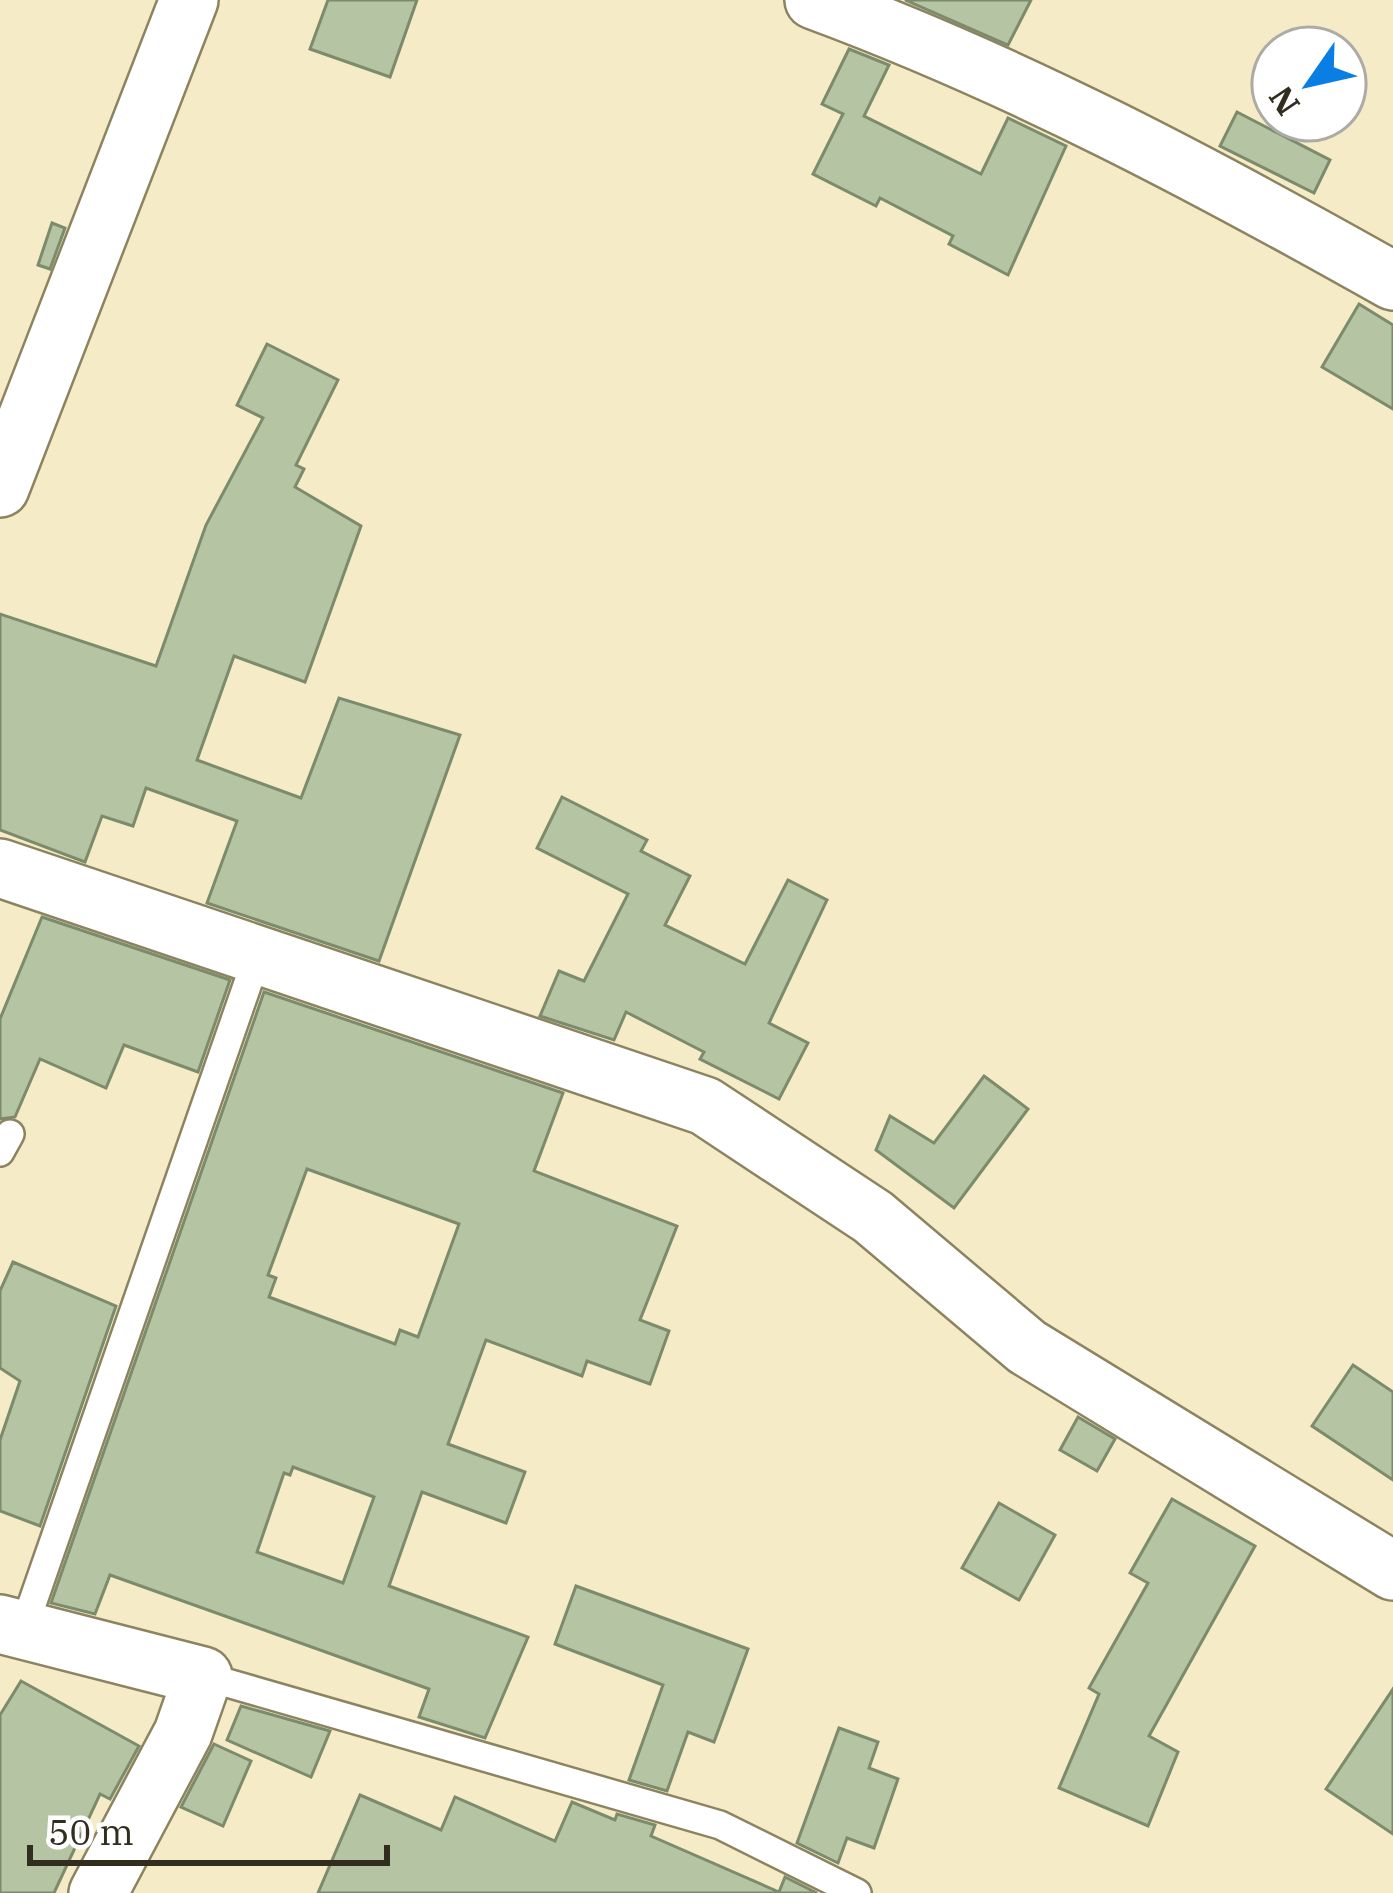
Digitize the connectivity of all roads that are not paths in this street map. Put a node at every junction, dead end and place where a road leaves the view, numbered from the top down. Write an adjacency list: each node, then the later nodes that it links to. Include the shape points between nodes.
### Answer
1 (189, 0): 4 (street)
2 (814, 0): 3 (street, via 930,43 1180,160)
3 (1393, 280)
4 (0, 488)
5 (0, 868): 6 (street)
6 (257, 957): 7 (street, via 705,1106 873,1217 1027,1346); 8 (lane)
7 (1393, 1571)
8 (12, 1626): 9 (street)
9 (202, 1676): 10 (street, via 184,1733); 11 (lane, via 720,1825)
10 (98, 1893)
11 (857, 1893)

